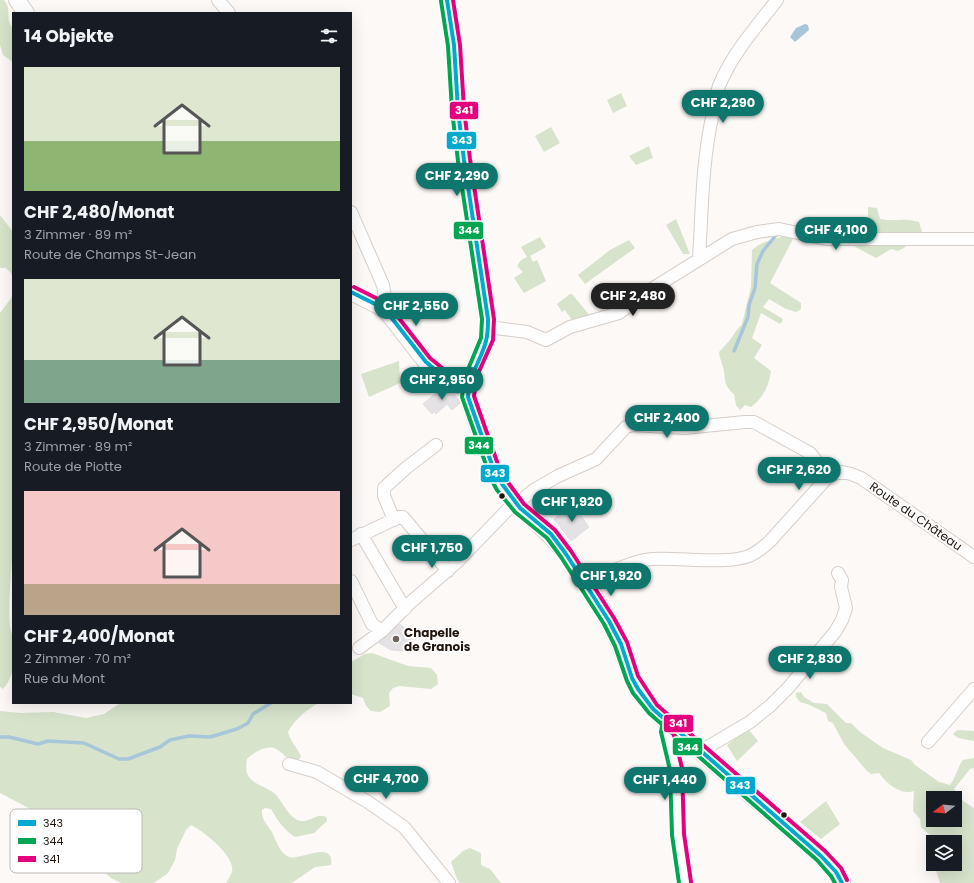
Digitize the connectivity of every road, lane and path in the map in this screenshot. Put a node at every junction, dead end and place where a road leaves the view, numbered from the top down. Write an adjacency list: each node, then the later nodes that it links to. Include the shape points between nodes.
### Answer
1 (17, 0): 5 (street)
2 (218, 0): 6 (street)
3 (447, 0): 12 (street, via 454,45 462,151)
4 (777, 0): 9 (street, via 750,35 718,87 703,173)
5 (25, 12)
6 (228, 12)
7 (352, 214): 11 (street, via 383,285 386,298)
8 (974, 239): 9 (street, via 826,239 780,229 732,239)
9 (700, 258): 12 (street, via 619,313 570,327 546,340 527,332)
10 (352, 293): 11 (street)
11 (384, 310): 13 (street, via 426,362 446,378)
12 (488, 327): 13 (street, via 487,339)
13 (467, 389): 16 (street, via 496,476)
14 (436, 445): 17 (street, via 384,488 384,496)
15 (829, 476): 16 (street, via 810,453 754,422 684,428 633,425 626,427 596,459 552,479); 19 (street, Route du Château, via 847,472 861,478); 23 (street, via 771,540 750,556 734,559 644,560)
16 (515, 503): 20 (street); 23 (street, via 555,539)
17 (394, 520): 18 (street); 20 (street, via 401,517 406,519)
18 (356, 537): 24 (street)
19 (974, 557)
20 (448, 571): 24 (street)
21 (838, 573): 30 (street, via 842,580 846,608 835,632 770,706 750,722)
22 (352, 583): 25 (street, via 372,624)
23 (587, 584): 28 (street, via 615,632 638,689)
24 (405, 608): 25 (street)
25 (382, 631): 26 (street)
26 (359, 648)
27 (974, 689): 29 (street)
28 (669, 724): 30 (street); 33 (street, via 667,731 676,769 678,835)
29 (928, 742)
30 (701, 751): 34 (street, via 821,856 836,872)
31 (289, 764): 32 (street, via 317,772 404,827)
32 (449, 883)
33 (685, 883)
34 (842, 883)

